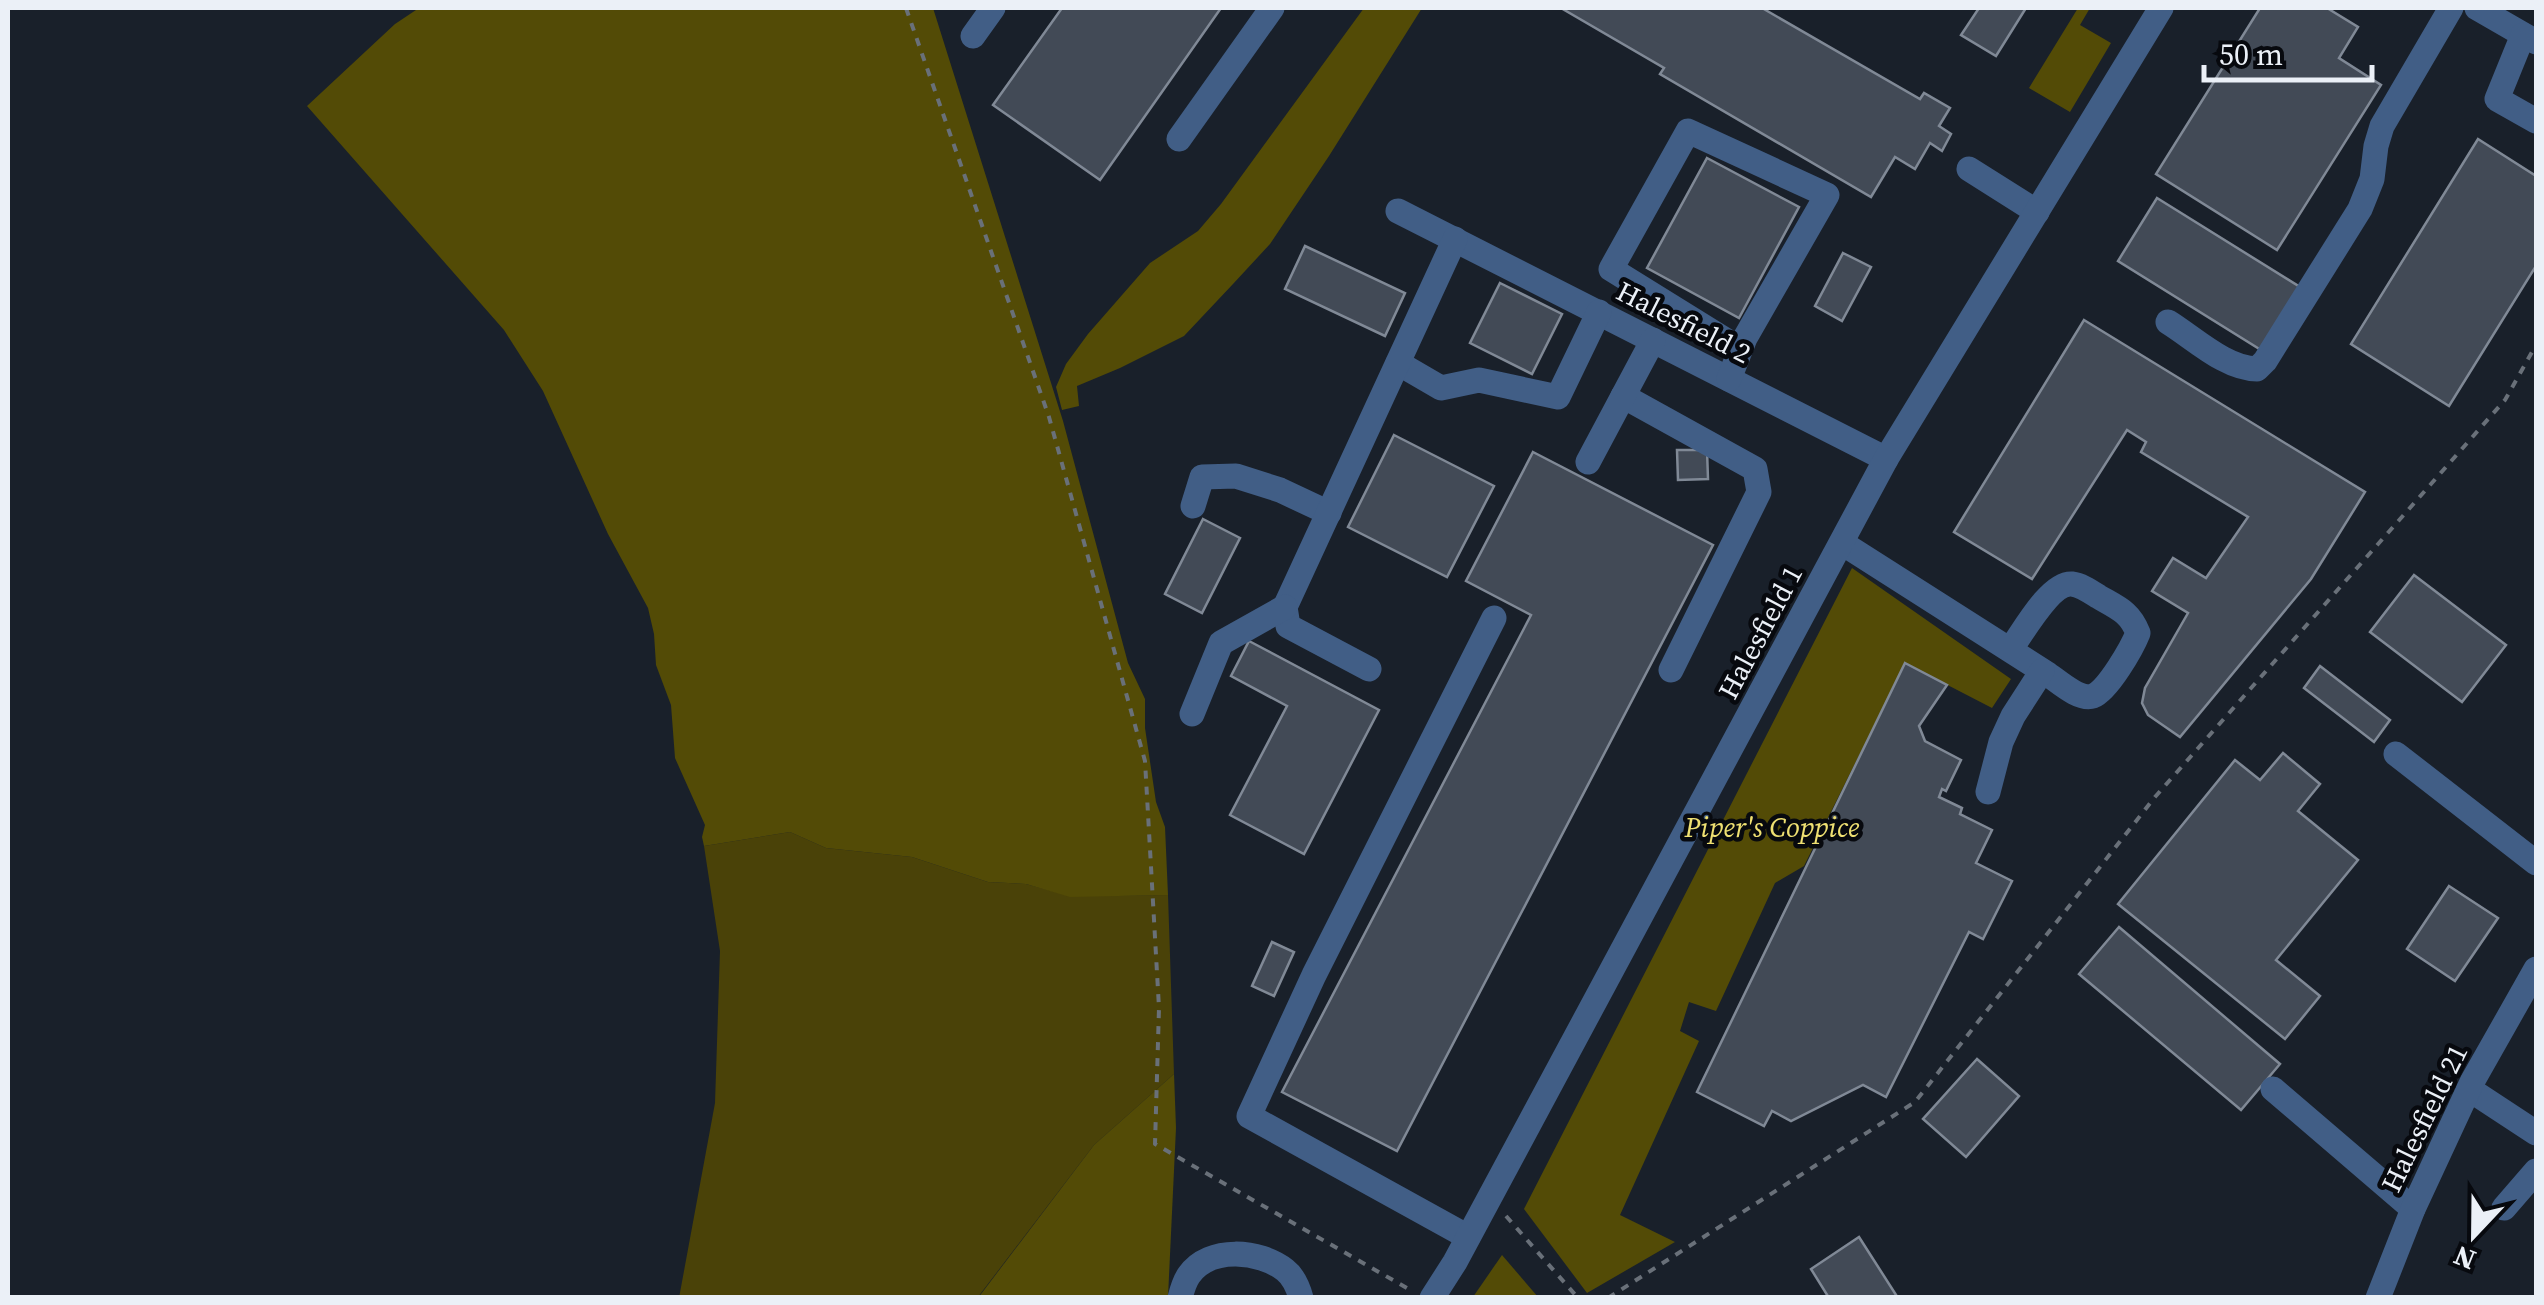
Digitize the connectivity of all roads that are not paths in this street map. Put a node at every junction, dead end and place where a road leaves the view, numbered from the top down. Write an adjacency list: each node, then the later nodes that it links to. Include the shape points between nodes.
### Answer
1 (993, 8): 6 (street)
2 (1272, 8): 9 (street)
3 (2161, 8): 12 (street, Halesfield 1)
4 (2452, 8): 15 (street, via 2382,126 2360,209 2265,360 2245,369)
5 (2476, 8): 7 (street)
6 (973, 36)
7 (2530, 39): 8 (street, via 2497,99)
8 (2536, 121)
9 (1179, 140)
10 (1969, 169): 12 (street)
11 (1398, 211): 13 (street, Halesfield 2)
12 (2037, 212): 21 (street, Halesfield 1)
13 (1455, 239): 14 (street, Halesfield 2); 18 (street)
14 (1599, 312): 16 (street, Halesfield 2); 18 (street, via 1558,397 1479,380 1441,388)
15 (2168, 322)
16 (1653, 340): 19 (street, Halesfield 2); 20 (street)
17 (1740, 349): 17 (street, via 1827,194 1688,131 1611,269); 19 (street)
18 (1398, 364): 24 (street)
19 (1729, 378): 21 (street, Halesfield 2)
20 (1623, 396): 22 (street); 30 (street, via 1755,469 1759,492)
21 (1886, 459): 25 (street, Halesfield 1)
22 (1588, 462)
23 (1193, 506): 24 (street, via 1202,477 1236,476)
24 (1329, 513): 26 (street)
25 (1842, 543): 28 (street); 43 (street, Halesfield 1)
26 (1285, 607): 29 (street, via 1288,626); 32 (street, via 1222,643)
27 (1494, 618): 43 (street, via 1249,1116)
28 (2010, 650): 31 (street); 31 (street, via 2064,584 2076,584 2132,619 2138,633 2132,648 2095,696 2083,697)
29 (1370, 670)
30 (1671, 670)
31 (2042, 671): 34 (street, via 2000,742)
32 (1192, 714)
33 (2396, 754): 35 (street)
34 (1988, 792)
35 (2536, 864)
36 (2536, 970): 38 (street, Halesfield 21)
37 (2273, 1088): 42 (street)
38 (2469, 1089): 39 (street); 42 (street, Halesfield 21)
39 (2536, 1132)
40 (2536, 1171): 41 (street)
41 (2504, 1208)
42 (2413, 1210): 47 (street, Halesfield 21)
43 (1468, 1237): 46 (street, Halesfield 1)
44 (1180, 1298): 45 (street, via 1196,1266 1231,1255 1284,1269)
45 (1301, 1298)
46 (1432, 1298)
47 (2378, 1298)

